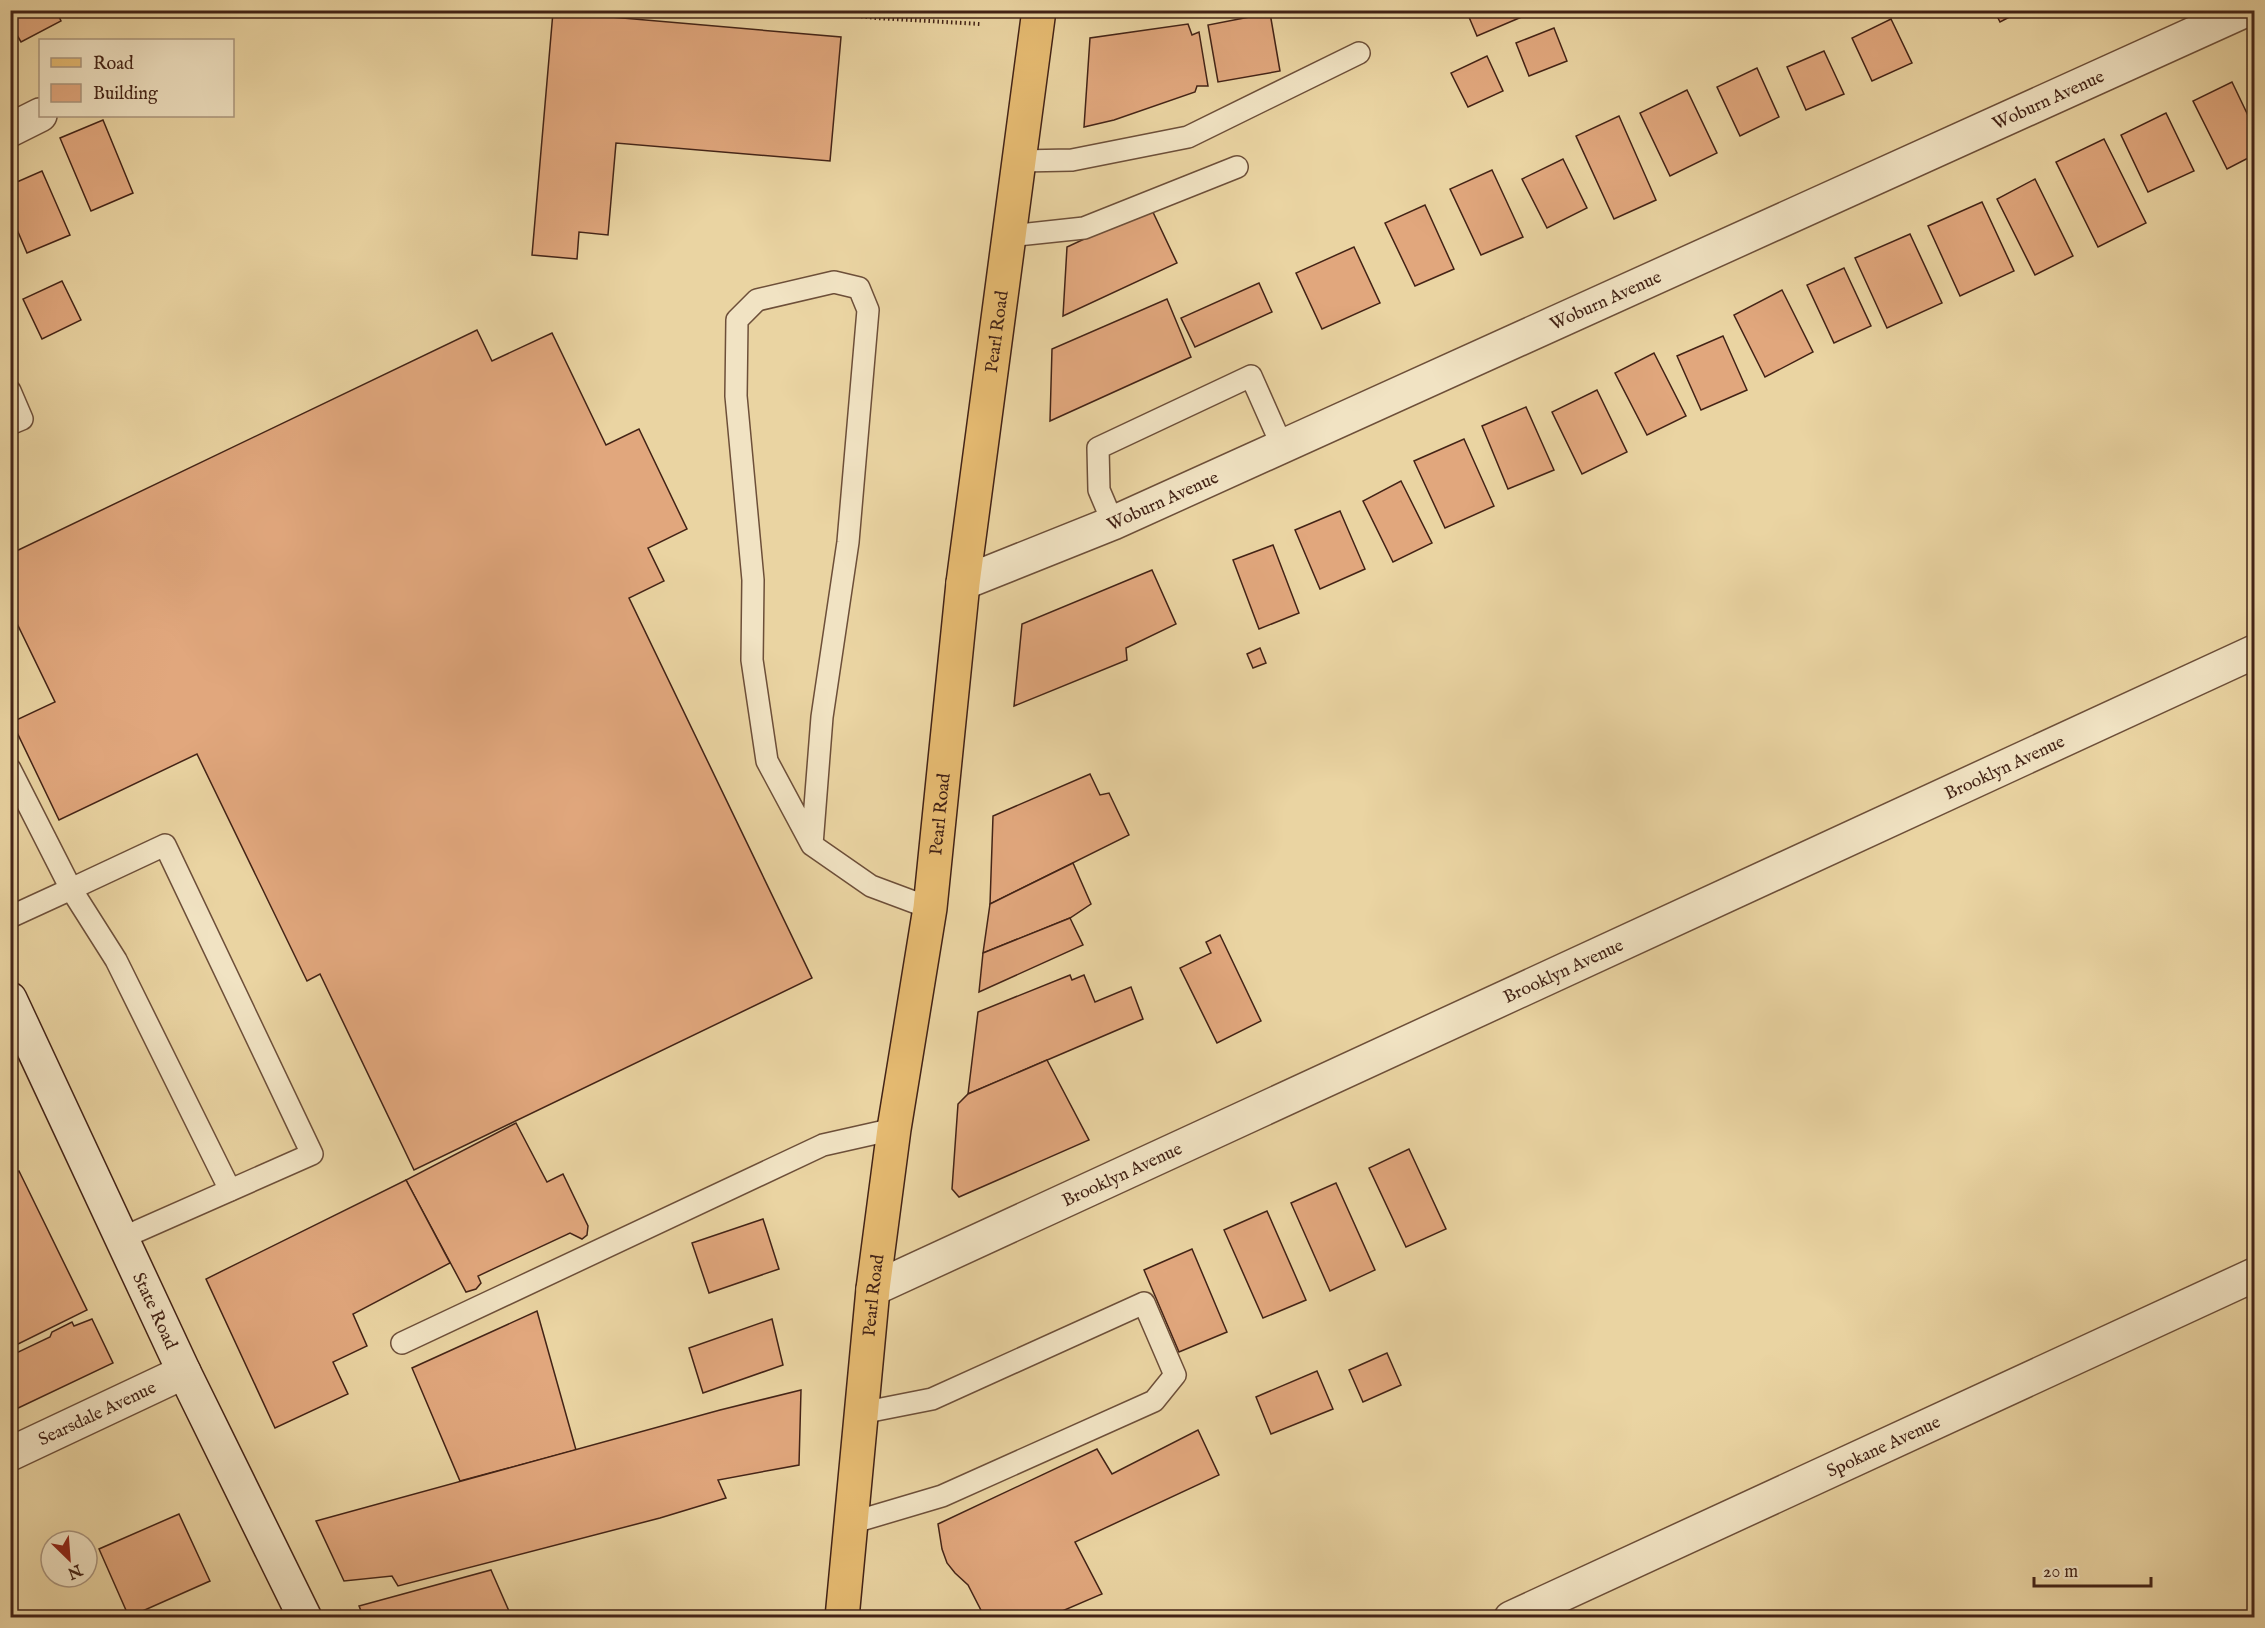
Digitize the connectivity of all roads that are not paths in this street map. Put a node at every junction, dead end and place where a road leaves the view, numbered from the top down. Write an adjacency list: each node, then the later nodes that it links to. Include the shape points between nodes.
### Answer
1 (1039, 10): 6 (main road, Pearl Road)
2 (2246, 10): 11 (street, Woburn Avenue)
3 (1359, 53): 6 (lane, via 1188,137 1072,160)
4 (39, 116): 5 (street)
5 (10, 130)
6 (1020, 162): 8 (main road, Pearl Road)
7 (1237, 167): 8 (lane, via 1084,228)
8 (1009, 236): 13 (main road, Pearl Road)
9 (10, 391): 10 (lane, via 22,419)
10 (10, 424)
11 (1282, 446): 12 (street, Woburn Avenue); 12 (lane, via 1251,376 1098,448 1100,490)
12 (1113, 523): 13 (street, Woburn Avenue)
13 (963, 583): 18 (main road, Pearl Road)
14 (2254, 652): 25 (street, Brooklyn Avenue)
15 (10, 769): 17 (lane)
16 (812, 845): 16 (lane, via 767,761 752,660 753,580 736,396 737,320 757,300 834,282 859,288 868,310 848,542 822,717); 18 (lane, via 871,886)
17 (71, 889): 19 (lane); 22 (lane, via 116,960); 22 (lane, via 165,845 312,1154)
18 (930, 908): 21 (main road, Pearl Road)
19 (10, 917)
20 (10, 999): 23 (street, State Road)
21 (894, 1129): 25 (main road, Pearl Road); 26 (lane, via 823,1145)
22 (230, 1190): 23 (lane)
23 (122, 1238): 27 (street, State Road)
24 (2254, 1275): 33 (street, Spokane Avenue)
25 (873, 1289): 28 (main road, Pearl Road)
26 (402, 1343)
27 (184, 1372): 29 (street, Searsdale Avenue); 31 (street, State Road)
28 (861, 1413): 30 (main road, Pearl Road); 30 (lane, via 932,1399 1144,1303 1175,1375 1154,1401 942,1496)
29 (10, 1454)
30 (851, 1523): 32 (main road, Pearl Road)
31 (305, 1617)
32 (842, 1617)
33 (1512, 1617)

